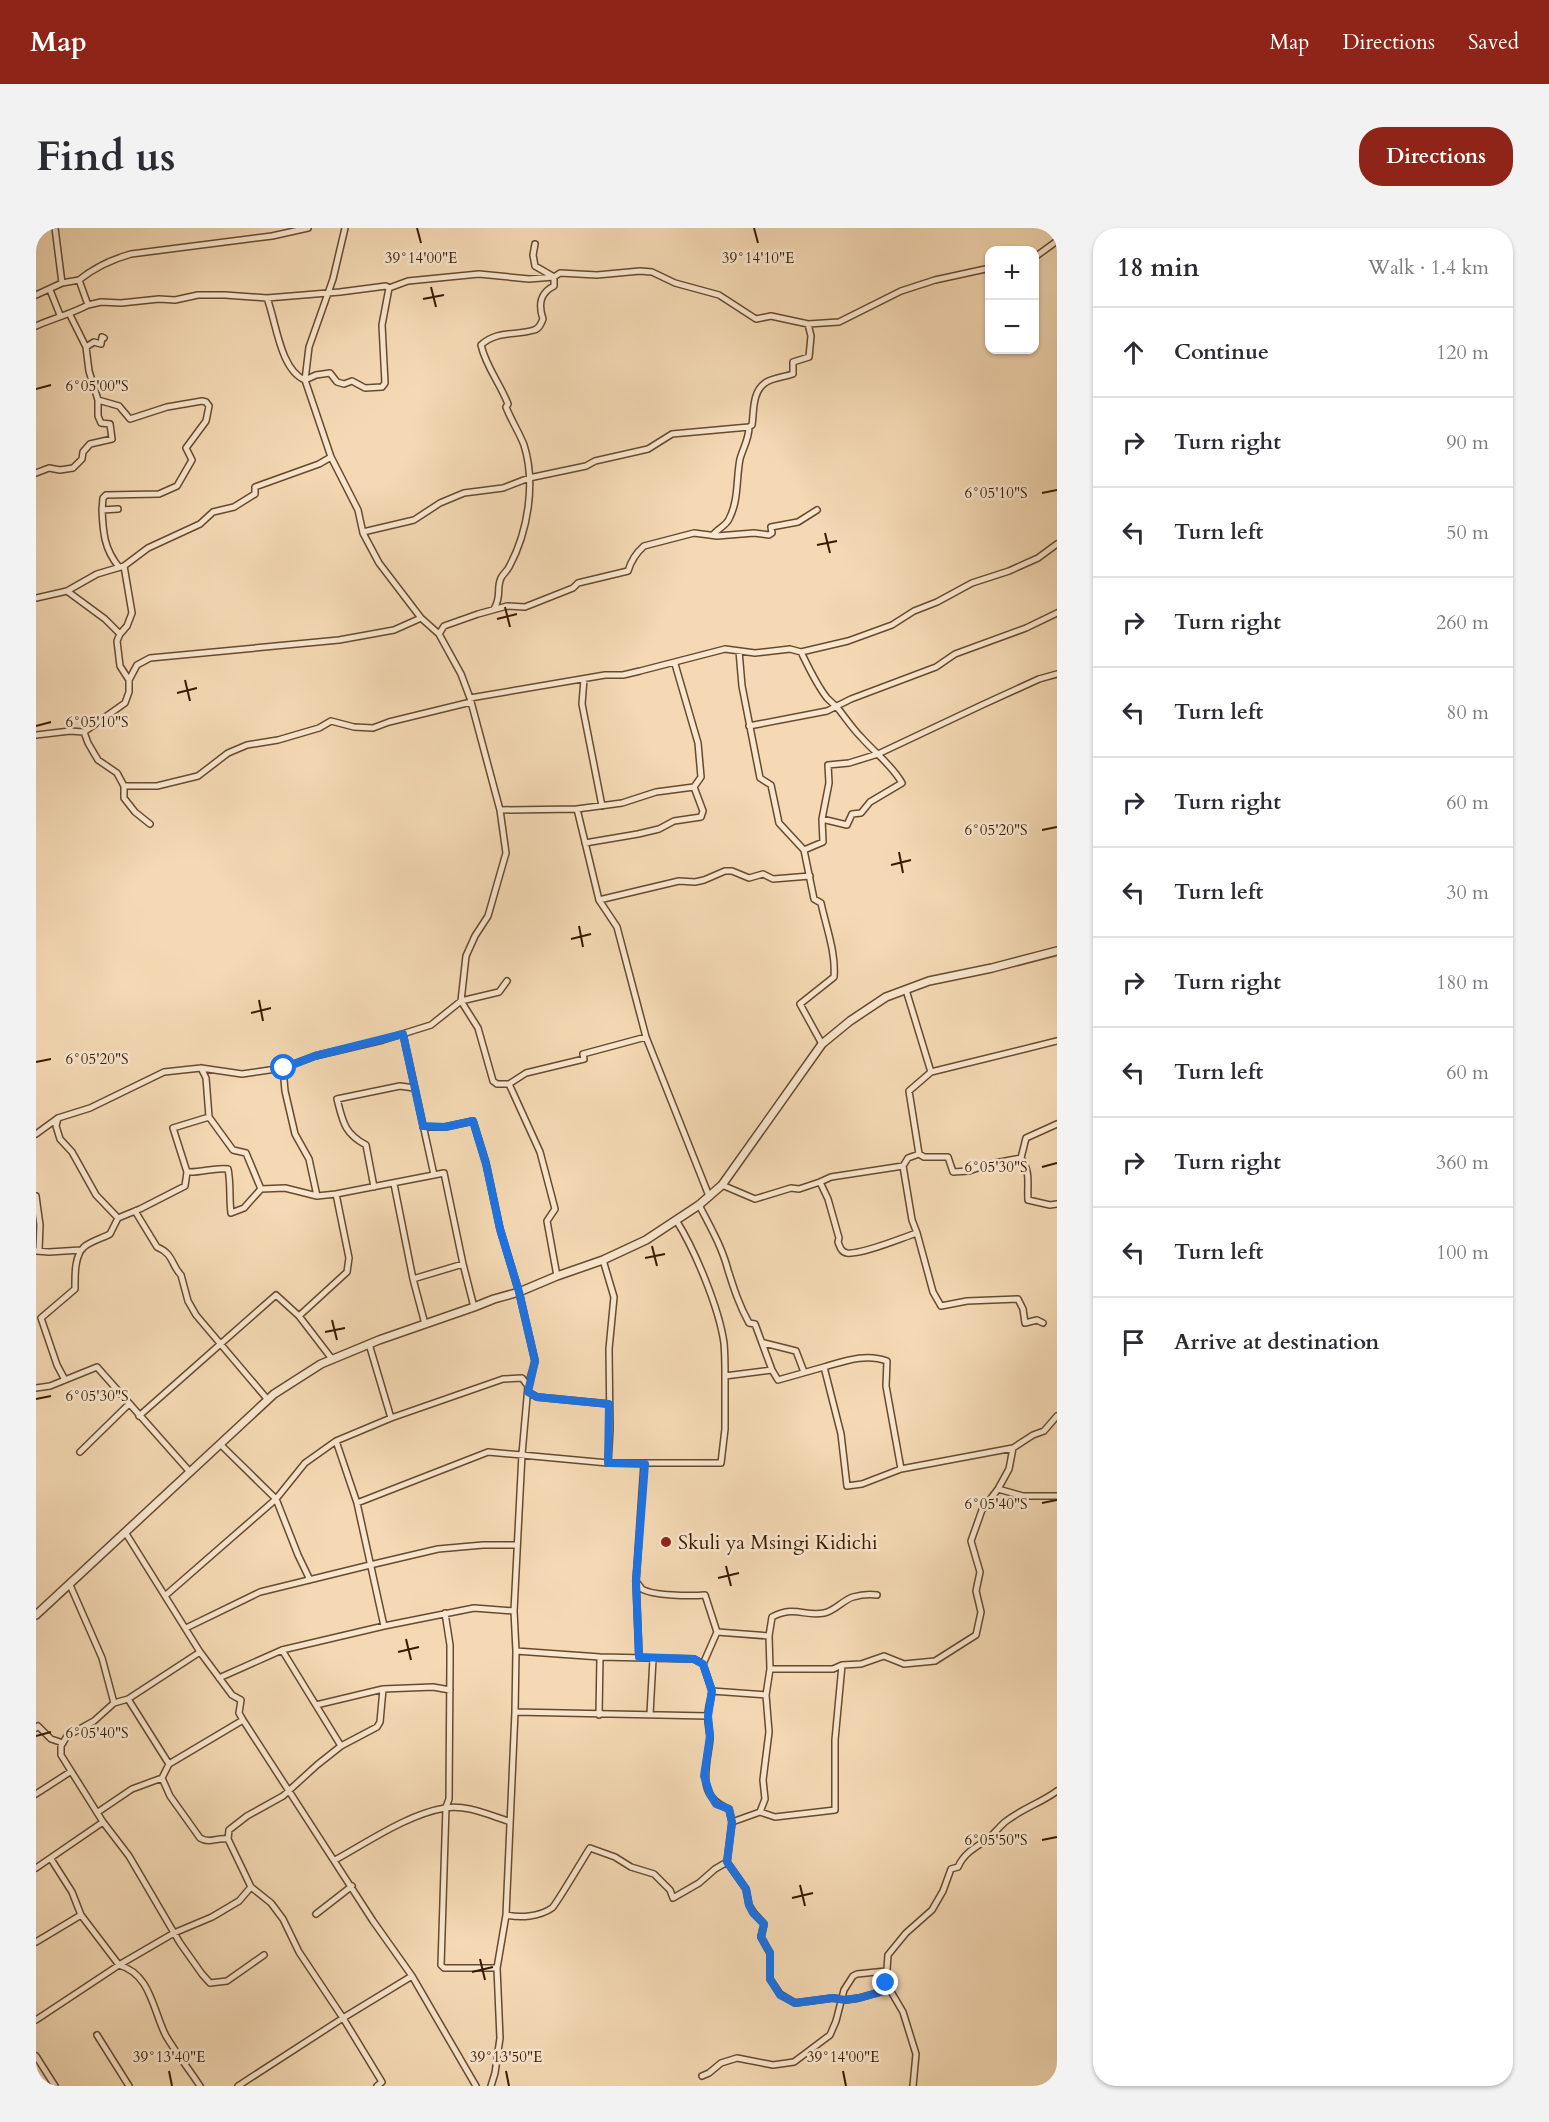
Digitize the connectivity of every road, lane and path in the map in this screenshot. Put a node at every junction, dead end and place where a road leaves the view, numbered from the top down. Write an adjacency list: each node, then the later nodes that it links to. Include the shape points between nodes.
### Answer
1 (55, 228): 10 (street)
2 (308, 228): 9 (street, via 131,254 106,263)
3 (345, 228): 13 (street)
4 (1057, 241): 6 (street)
5 (535, 244): 8 (street, via 535,266)
6 (1039, 254)
7 (985, 268): 19 (street, via 901,291 838,322)
8 (554, 276): 11 (street, via 510,279 479,274 408,281); 19 (street, via 652,272 719,295 756,319 771,316); 28 (street, via 554,286 542,296 540,326 481,345 484,360 502,389 524,445)
9 (80, 280): 10 (street); 16 (street)
10 (63, 283): 12 (street)
11 (389, 288): 13 (street); 23 (street, via 382,325 382,387 337,382 330,373)
12 (50, 290): 14 (street); 17 (street)
13 (328, 293): 15 (street); 23 (street, via 309,347)
14 (36, 295)
15 (267, 298): 16 (street, via 198,295); 23 (street, via 281,347 295,374)
16 (88, 305): 18 (street)
17 (60, 315): 18 (street); 20 (street)
18 (70, 315): 22 (street)
19 (808, 324): 25 (street, via 809,357 793,362 793,374 762,385 755,397)
20 (36, 326)
21 (104, 338): 22 (street, via 101,344 94,342)
22 (86, 347): 24 (street)
23 (305, 380): 26 (street)
24 (98, 400): 27 (street, via 98,416 101,423 110,424 112,439 90,444 73,468 49,468); 30 (street, via 119,406 130,418 202,401 209,406 206,421 186,448 192,460 177,486 159,494 106,495)
25 (749, 427): 28 (street, via 672,434 648,449); 33 (street, via 730,517)
26 (331, 457): 32 (street, via 358,510); 35 (street, via 255,487 255,494 243,503 213,512 200,524 148,548)
27 (36, 473)
28 (529, 478): 32 (street, via 503,488 464,493 414,520); 38 (street, via 526,518 510,567 500,580 500,600)
29 (118, 509): 30 (street)
30 (102, 510): 35 (street, via 108,553)
31 (817, 510): 33 (street, via 798,522 771,526 769,535)
32 (363, 532): 40 (street, via 378,563)
33 (713, 536): 38 (street, via 694,533 644,546 628,571 578,583 525,607)
34 (1057, 544): 44 (street, via 1038,558 972,583 892,625)
35 (121, 566): 36 (street, via 97,574); 41 (street, via 132,613)
36 (68, 591): 37 (street); 41 (street)
37 (36, 598)
38 (494, 609): 42 (street, via 444,626)
39 (1057, 613): 50 (street)
40 (421, 618): 42 (street); 48 (street, via 394,630 339,640 150,658 137,665)
41 (120, 634): 48 (street, via 120,666)
42 (439, 634): 49 (street)
43 (739, 651): 44 (street); 45 (street, via 725,649); 51 (street)
44 (801, 652): 50 (street, via 812,676)
45 (675, 664): 47 (street); 56 (street, via 698,743 701,777)
46 (1057, 674): 54 (street)
47 (584, 679): 49 (street); 57 (street, via 582,704)
48 (129, 680): 52 (street, via 125,703)
49 (471, 700): 55 (street, via 373,728 331,721 278,740 247,745 214,762 198,776 156,786); 59 (street)
50 (836, 707): 51 (street); 54 (street)
51 (749, 726): 63 (street, via 760,778 771,785 779,823)
52 (84, 732): 53 (street); 55 (street, via 98,760 117,773)
53 (36, 735)
54 (878, 754): 60 (street, via 828,765); 60 (street, via 902,783 870,802 861,813 852,814 847,825)
55 (124, 786): 61 (street, via 124,798)
56 (694, 787): 57 (street); 62 (street, via 703,811 701,817)
57 (602, 806): 58 (street)
58 (577, 809): 59 (street); 62 (street)
59 (500, 810): 69 (street, via 506,853 488,916 466,956)
60 (822, 819): 63 (street, via 823,842)
61 (150, 824)
62 (585, 843): 65 (street)
63 (804, 850): 64 (street)
64 (810, 876): 65 (street, via 773,879 763,874 749,878 725,871 704,880 679,881); 73 (street, via 836,963 834,977 800,1004)
65 (599, 900): 71 (street, via 617,927)
66 (1057, 951): 68 (street)
67 (507, 981): 69 (street, via 499,992)
68 (906, 990): 73 (street, via 886,997); 76 (street)
69 (460, 1001): 70 (street, via 431,1024); 77 (street, via 478,1028 493,1081)
70 (403, 1034): 75 (street, via 315,1056); 78 (street)
71 (646, 1037): 77 (street, via 583,1054 584,1059 526,1073); 97 (street)
72 (1057, 1041): 76 (street)
73 (822, 1044): 91 (street)
74 (201, 1068): 75 (street, via 242,1074); 79 (street, via 164,1072 90,1108); 80 (street, via 206,1078)
75 (284, 1068): 96 (street, via 286,1098 296,1134 309,1159)
76 (931, 1072): 84 (street, via 909,1091)
77 (509, 1084): 108 (street, via 540,1152 555,1209 548,1221)
78 (414, 1088): 82 (street); 92 (street, via 400,1086 337,1099 344,1125 355,1140 366,1145)
79 (58, 1118): 83 (street); 101 (street, via 60,1139 72,1152 96,1196)
80 (209, 1118): 87 (street, via 173,1128); 93 (street, via 233,1149 246,1153)
81 (1057, 1124): 85 (street, via 1026,1138)
82 (423, 1126): 88 (street); 110 (street, via 445,1127 473,1121)
83 (36, 1134)
84 (919, 1154): 85 (street, via 948,1157 953,1172); 86 (street, via 908,1158)
85 (1020, 1158): 98 (street, via 1028,1168 1028,1200)
86 (903, 1166): 89 (street); 103 (street)
87 (187, 1172): 93 (street, via 228,1169 231,1213 244,1208); 100 (street, via 185,1186)
88 (434, 1174): 90 (street); 107 (street, via 444,1173)
89 (820, 1182): 91 (street, via 754,1199); 103 (street, via 845,1253 860,1252)
90 (394, 1184): 92 (street); 109 (street)
91 (722, 1185): 97 (street)
92 (374, 1187): 94 (street)
93 (261, 1190): 96 (street, via 285,1188)
94 (336, 1194): 96 (street); 112 (street, via 349,1258 347,1272)
95 (36, 1196): 104 (street)
96 (317, 1196)
97 (709, 1196): 99 (street)
98 (1057, 1204)
99 (699, 1205): 102 (street); 115 (street, via 743,1312 749,1323 755,1324)
100 (135, 1211): 101 (street); 116 (street, via 158,1247 174,1261 196,1316)
101 (118, 1218): 105 (street, via 110,1234)
102 (676, 1220): 106 (street, via 646,1240); 122 (street, via 691,1244 717,1316 724,1342)
103 (917, 1233): 113 (street, via 933,1292 941,1306 967,1300 1018,1299 1025,1323)
104 (38, 1250): 105 (street)
105 (81, 1250): 123 (street, via 75,1289 41,1317)
106 (603, 1260): 108 (street); 128 (street, via 614,1297)
107 (463, 1264): 109 (street); 111 (street)
108 (557, 1276): 110 (street)
109 (413, 1279): 114 (street)
110 (519, 1292): 111 (street); 125 (street, via 535,1361)
111 (474, 1307): 114 (street)
112 (299, 1317): 116 (street, via 276,1295); 118 (street)
113 (1043, 1323)
114 (425, 1324): 117 (street)
115 (764, 1343): 120 (street); 121 (street, via 796,1351)
116 (219, 1344): 126 (street); 129 (street)
117 (369, 1344): 118 (street); 131 (street)
118 (332, 1359): 126 (street)
119 (824, 1367): 121 (street); 139 (street, via 863,1357 887,1361 886,1386); 139 (street, via 841,1434 847,1486)
120 (772, 1370): 121 (street, via 778,1380); 122 (street)
121 (804, 1372)
122 (725, 1376): 138 (street, via 721,1463)
123 (65, 1380): 124 (street); 127 (street, via 97,1367)
124 (36, 1388)
125 (528, 1389): 128 (street, via 537,1397); 131 (street, via 522,1378 503,1379); 136 (street)
126 (268, 1400): 133 (street)
127 (129, 1404): 129 (street); 135 (street)
128 (609, 1404): 137 (street)
129 (139, 1416): 140 (street)
130 (1057, 1416): 134 (street, via 1044,1431)
131 (391, 1418): 132 (street)
132 (336, 1442): 143 (street, via 305,1463); 144 (street)
133 (220, 1444): 140 (street); 143 (street)
134 (1013, 1448): 139 (street); 141 (street, via 1010,1469)
135 (80, 1452)
136 (522, 1454): 137 (street); 144 (street, via 488,1452); 146 (street)
137 (608, 1463): 138 (street)
138 (645, 1464): 149 (street)
139 (901, 1469)
140 (190, 1472): 145 (street)
141 (998, 1489): 142 (street, via 1023,1496); 167 (street, via 982,1510 971,1541 980,1572 976,1591 981,1611 976,1635 935,1661 904,1664 884,1656 861,1664)
142 (1057, 1496)
143 (276, 1499): 148 (street); 151 (street)
144 (357, 1503): 147 (street)
145 (125, 1532): 150 (street); 151 (street)
146 (517, 1545): 147 (street, via 438,1549); 153 (street)
147 (370, 1565): 148 (street); 156 (street)
148 (310, 1580): 157 (street, via 260,1592)
149 (636, 1581): 158 (street, via 651,1591 705,1595); 164 (street)
150 (70, 1585): 155 (street); 175 (street, via 102,1658)
151 (166, 1595): 157 (street)
152 (878, 1595): 159 (street, via 852,1597 821,1614 783,1611 772,1617)
153 (514, 1611): 154 (street, via 474,1608); 161 (street)
154 (445, 1612): 156 (street); 171 (street)
155 (36, 1615)
156 (384, 1626): 160 (street)
157 (186, 1628): 162 (street)
158 (717, 1632): 159 (street); 166 (street)
159 (769, 1636): 168 (street)
160 (282, 1650): 169 (street); 176 (street)
161 (516, 1651): 163 (street); 177 (street)
162 (200, 1652): 169 (street); 174 (street)
163 (600, 1657): 164 (street); 179 (street)
164 (639, 1657): 165 (street)
165 (653, 1659): 166 (street, via 694,1659); 178 (street)
166 (703, 1664): 172 (street)
167 (842, 1665): 168 (street, via 833,1670); 193 (street, via 835,1740 835,1810 776,1817)
168 (770, 1669): 173 (street)
169 (219, 1678): 181 (street, via 241,1700 239,1713)
170 (383, 1689): 171 (street); 176 (street); 184 (street, via 377,1727)
171 (450, 1690): 191 (street)
172 (712, 1691): 173 (street); 180 (street)
173 (766, 1695): 193 (street, via 769,1732 763,1780 765,1799)
174 (128, 1699): 175 (street); 185 (street)
175 (114, 1703): 183 (street, via 94,1721 67,1736)
176 (316, 1705): 184 (street)
177 (514, 1712): 179 (street); 194 (street)
178 (650, 1714): 179 (street); 180 (street)
179 (599, 1715)
180 (708, 1716): 196 (street, via 710,1736 704,1776 716,1804 729,1809)
181 (243, 1720): 185 (street); 188 (street)
182 (36, 1728): 183 (street)
183 (63, 1743): 186 (street, via 61,1755)
184 (341, 1746): 188 (street)
185 (169, 1764): 187 (street)
186 (70, 1772): 190 (street); 192 (street)
187 (162, 1778): 192 (street, via 132,1789); 197 (street, via 200,1838 206,1842)
188 (289, 1791): 197 (street, via 229,1830); 199 (street)
189 (1057, 1791): 212 (street, via 1005,1822 962,1857 958,1867 951,1869 933,1910 906,1933 888,1956)
190 (36, 1794)
191 (446, 1807): 194 (street, via 479,1811); 199 (street, via 409,1820); 211 (street, via 441,1965)
192 (98, 1812): 195 (street)
193 (760, 1812): 196 (street)
194 (508, 1821): 206 (street)
195 (103, 1822): 198 (street); 207 (street, via 129,1856)
196 (732, 1822): 200 (street)
197 (228, 1839): 203 (street)
198 (51, 1858): 201 (street); 205 (street)
199 (335, 1860): 202 (street)
200 (727, 1862): 206 (street, via 673,1898 654,1874 590,1848 554,1908 537,1915); 215 (street, via 746,1889 753,1913 764,1924 761,1937 770,1953 770,1979 780,1995 795,2003)
201 (36, 1868)
202 (352, 1886): 204 (street); 213 (street)
203 (251, 1887): 207 (street, via 239,1901); 216 (street, via 283,1918 299,1952)
204 (316, 1914)
205 (81, 1915): 208 (street); 210 (street)
206 (506, 1915): 211 (street)
207 (174, 1933): 209 (street, via 210,1983 227,1981); 210 (street)
208 (37, 1940)
209 (264, 1955)
210 (119, 1965): 217 (street); 223 (street, via 138,1976 147,1988 166,2035)
211 (497, 1968): 227 (street, via 500,2038)
212 (886, 1971): 214 (street, via 886,1983); 215 (street, via 857,1974)
213 (411, 1976): 216 (street); 226 (street)
214 (891, 1989): 215 (street, via 859,1998); 228 (street, via 916,2054)
215 (841, 1998): 220 (street, via 830,2035 794,2062 773,2066 737,2058)
216 (343, 2018): 224 (street); 225 (street, via 382,2082)
217 (36, 2020)
218 (97, 2035): 222 (street)
219 (36, 2056): 221 (street)
220 (702, 2076)
221 (55, 2086)
222 (129, 2086)
223 (200, 2086)
224 (238, 2086)
225 (377, 2086)
226 (476, 2086)
227 (491, 2086)
228 (913, 2086)

